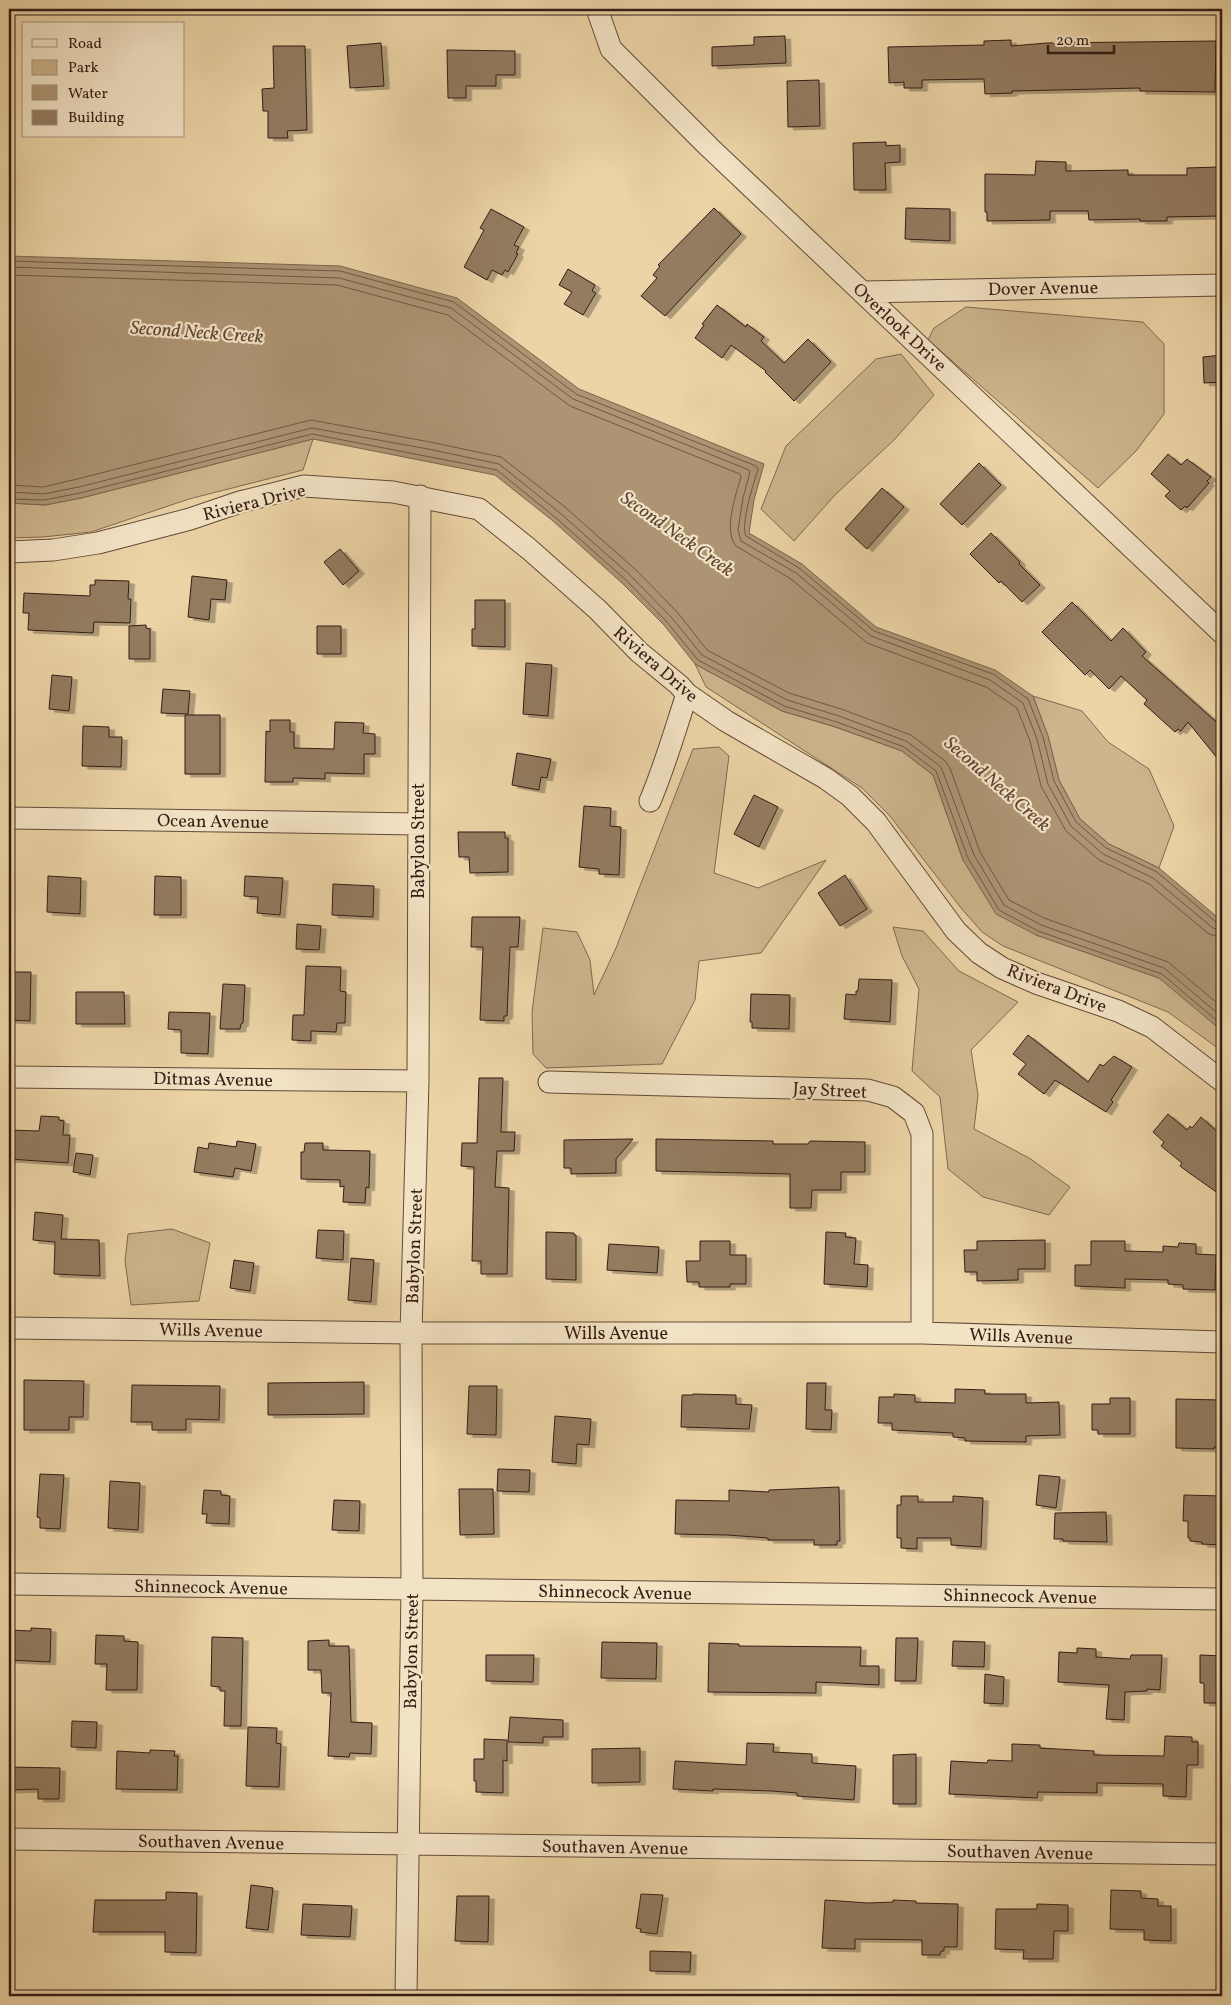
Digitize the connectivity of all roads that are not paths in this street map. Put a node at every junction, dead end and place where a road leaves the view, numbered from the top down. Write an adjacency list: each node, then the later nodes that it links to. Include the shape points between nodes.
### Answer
1 (597, 9): 3 (street, Overlook Drive, via 611,49 708,147)
2 (1222, 284): 3 (street, Dover Avenue)
3 (863, 292): 6 (street, Overlook Drive)
4 (420, 496): 5 (street, Riviera Drive, via 304,486 98,543); 7 (street, Riviera Drive, via 479,508 598,610); 10 (street, Babylon Street)
5 (9, 552)
6 (1222, 633)
7 (687, 694): 8 (street, via 668,758); 13 (street, Riviera Drive, via 850,796 876,822 956,931 980,953 1002,968 1036,983 1118,1011 1152,1027)
8 (650, 801)
9 (9, 818): 10 (street, Ocean Avenue)
10 (418, 824): 12 (street, Babylon Street)
11 (9, 1077): 12 (street, Ditmas Avenue)
12 (418, 1081): 17 (street, Babylon Street)
13 (1222, 1081)
14 (549, 1082): 16 (street, Jay Street, via 868,1090 893,1097 914,1113 922,1134)
15 (9, 1328): 17 (street, Wills Avenue)
16 (922, 1332): 17 (street, Wills Avenue); 18 (street, Wills Avenue)
17 (411, 1333): 20 (street, Babylon Street)
18 (1222, 1342)
19 (9, 1584): 20 (street, Shinnecock Avenue)
20 (412, 1589): 21 (street, Shinnecock Avenue); 23 (street, Babylon Street)
21 (1222, 1598)
22 (9, 1839): 23 (street, Southaven Avenue)
23 (408, 1845): 24 (street, Southaven Avenue); 25 (street, Babylon Street)
24 (1222, 1854)
25 (406, 1996)

